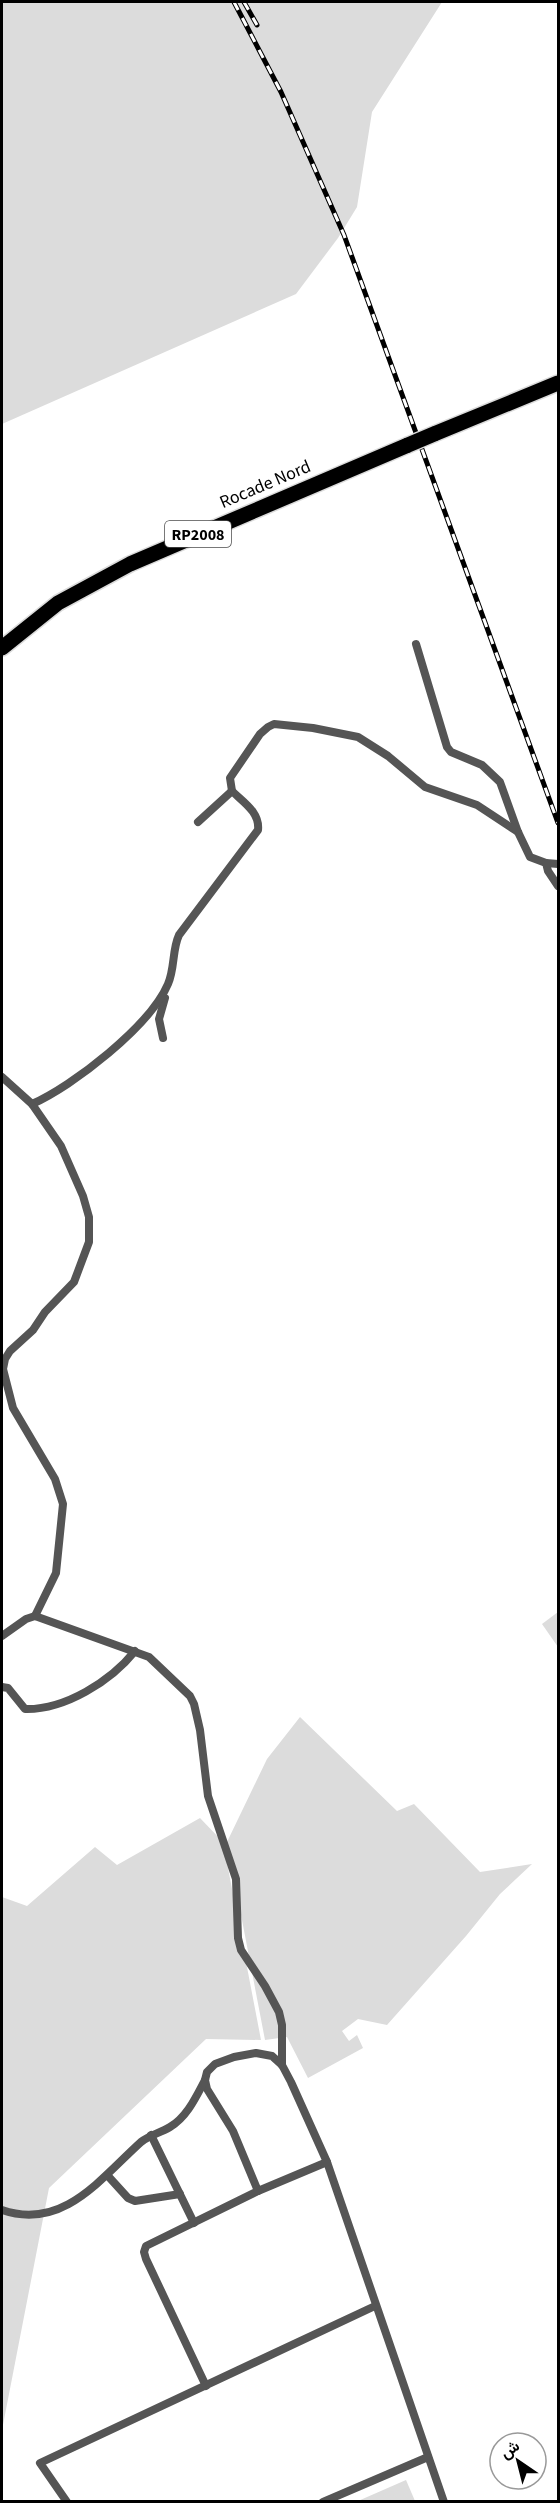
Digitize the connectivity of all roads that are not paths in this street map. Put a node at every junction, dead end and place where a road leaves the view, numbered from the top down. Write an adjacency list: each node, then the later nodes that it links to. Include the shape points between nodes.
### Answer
1 (558, 383): 3 (highway, Rocade Nord / RP2008, bridge, via 130,564 58,603)
2 (416, 644): 6 (street, via 447,747 482,765 500,782)
3 (2, 648)
4 (231, 791): 5 (street); 6 (street, via 230,778 268,727 274,724 313,728 358,738 388,756 425,787 477,805); 10 (street, via 251,808 258,830 179,935)
5 (198, 822)
6 (518, 832): 7 (street, via 530,856)
7 (546, 863): 8 (street); 9 (street)
8 (558, 864)
9 (558, 886)
10 (166, 989): 11 (street, via 159,1019); 13 (street, via 132,1031 82,1075)
11 (163, 1038)
12 (2, 1077): 13 (street)
13 (32, 1104): 14 (street, via 71,1166 88,1216 88,1242 74,1282 10,1351 3,1369 13,1408 55,1479 63,1504 56,1573)
14 (35, 1616): 15 (street); 16 (street)
15 (2, 1636)
16 (135, 1651): 17 (street, via 124,1664 84,1692 55,1704 25,1708 8,1688); 18 (street, via 163,1668 194,1704 208,1796 236,1879 239,1944 279,2012)
17 (2, 1687)
18 (282, 2066): 19 (street, via 272,2056 256,2053 215,2064); 21 (street)
19 (205, 2080): 20 (street, via 177,2122); 23 (street, via 233,2131)
20 (151, 2135): 22 (street); 24 (street)
21 (327, 2162): 23 (street); 27 (street)
22 (108, 2176): 24 (street, via 135,2201); 25 (street, via 60,2208 26,2216)
23 (258, 2191): 26 (street)
24 (180, 2194): 26 (street)
25 (2, 2210)
26 (194, 2223): 28 (street, via 146,2246 144,2252)
27 (375, 2306): 28 (street); 29 (street)
28 (206, 2385): 30 (street, via 40,2463)
29 (428, 2457): 31 (street); 32 (street)
30 (67, 2502)
31 (323, 2502)
32 (444, 2502)

